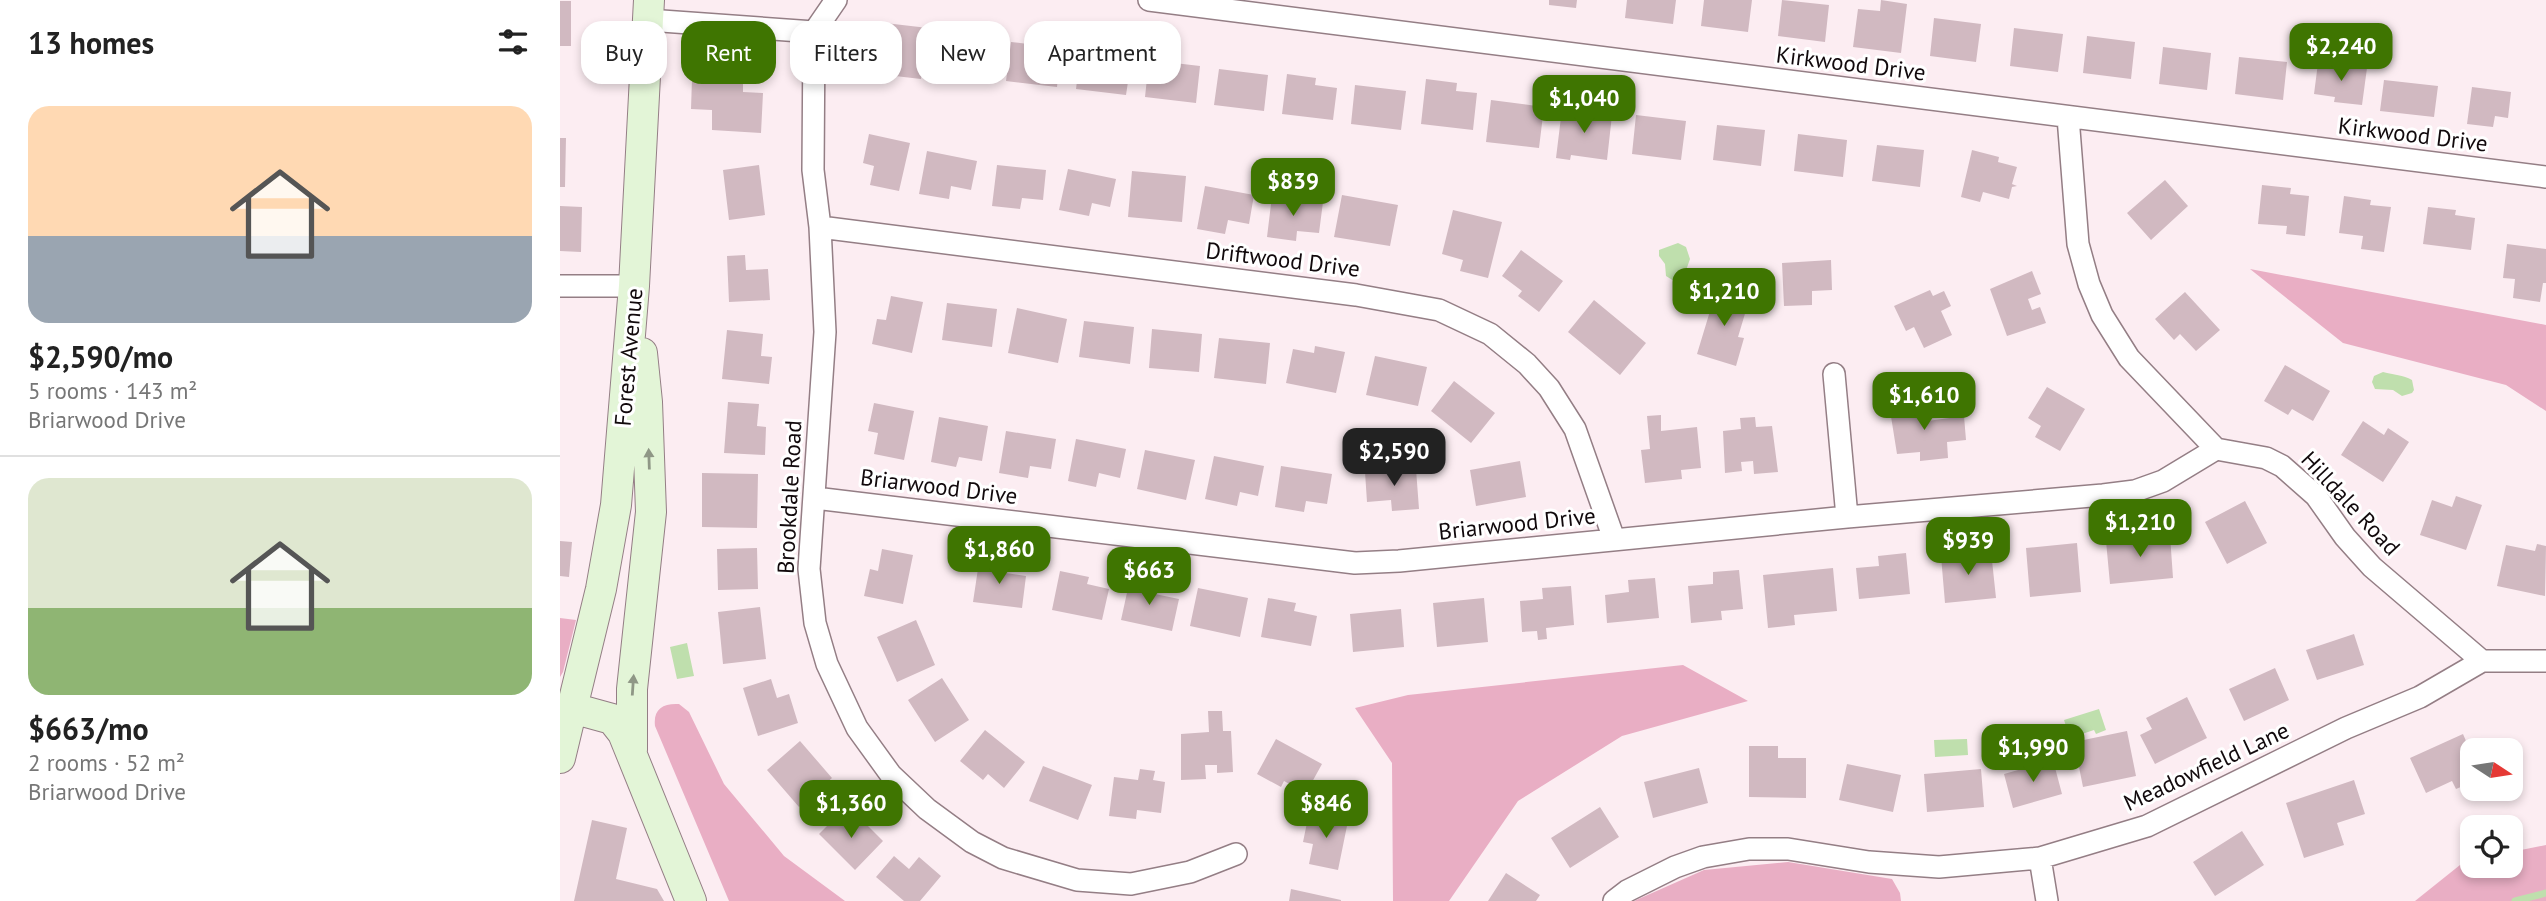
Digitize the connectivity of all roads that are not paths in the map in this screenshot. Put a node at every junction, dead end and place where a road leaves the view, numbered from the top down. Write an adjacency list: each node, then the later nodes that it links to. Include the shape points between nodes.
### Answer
1 (836, 0): 5 (street)
2 (1149, 0): 3 (street, Kirkwood Drive)
3 (1209, 4): 8 (street, Kirkwood Drive)
4 (649, 10): 6 (street); 12 (main road, Forest Avenue)
5 (822, 21)
6 (790, 29)
7 (814, 84): 10 (street, Brookdale Road, via 813,170)
8 (2067, 117): 9 (street, Kirkwood Drive); 14 (street, via 2078,244 2102,315 2129,358)
9 (2546, 177)
10 (820, 227): 15 (street, Brookdale Road, via 825,332); 17 (street, Driftwood Drive, via 1356,295 1439,310 1490,334 1549,388 1575,429)
11 (560, 286): 12 (street)
12 (634, 286): 20 (main road, Forest Avenue, via 616,505 601,589); 21 (main road, one-way to 12, via 632,689 651,512 647,402)
13 (1834, 374): 16 (street)
14 (2217, 449): 16 (street, Briarwood Drive, via 2163,481 2135,491); 18 (street, Hilldale Road, via 2266,458 2282,466 2316,496 2372,567)
15 (815, 498): 17 (street, Briarwood Drive, via 1355,563); 23 (street, Brookdale Road, via 808,569 815,623 827,664 857,729 891,775 926,809 1003,858 1077,880 1131,884 1190,872)
16 (1847, 517): 17 (street, Briarwood Drive)
17 (1614, 539)
18 (2482, 661): 19 (street); 24 (street, Meadowfield Lane, via 2420,697 2346,728 2147,826)
19 (2546, 661)
20 (566, 708): 21 (main road, via 612,719); 22 (main road, Forest Avenue)
21 (632, 754): 25 (main road)
22 (560, 758)
23 (1236, 854)
24 (2040, 858): 26 (street, Meadowfield Lane, via 1939,867 1788,849 1749,849 1675,867); 27 (street)
25 (691, 901)
26 (1614, 901)
27 (2047, 901)

